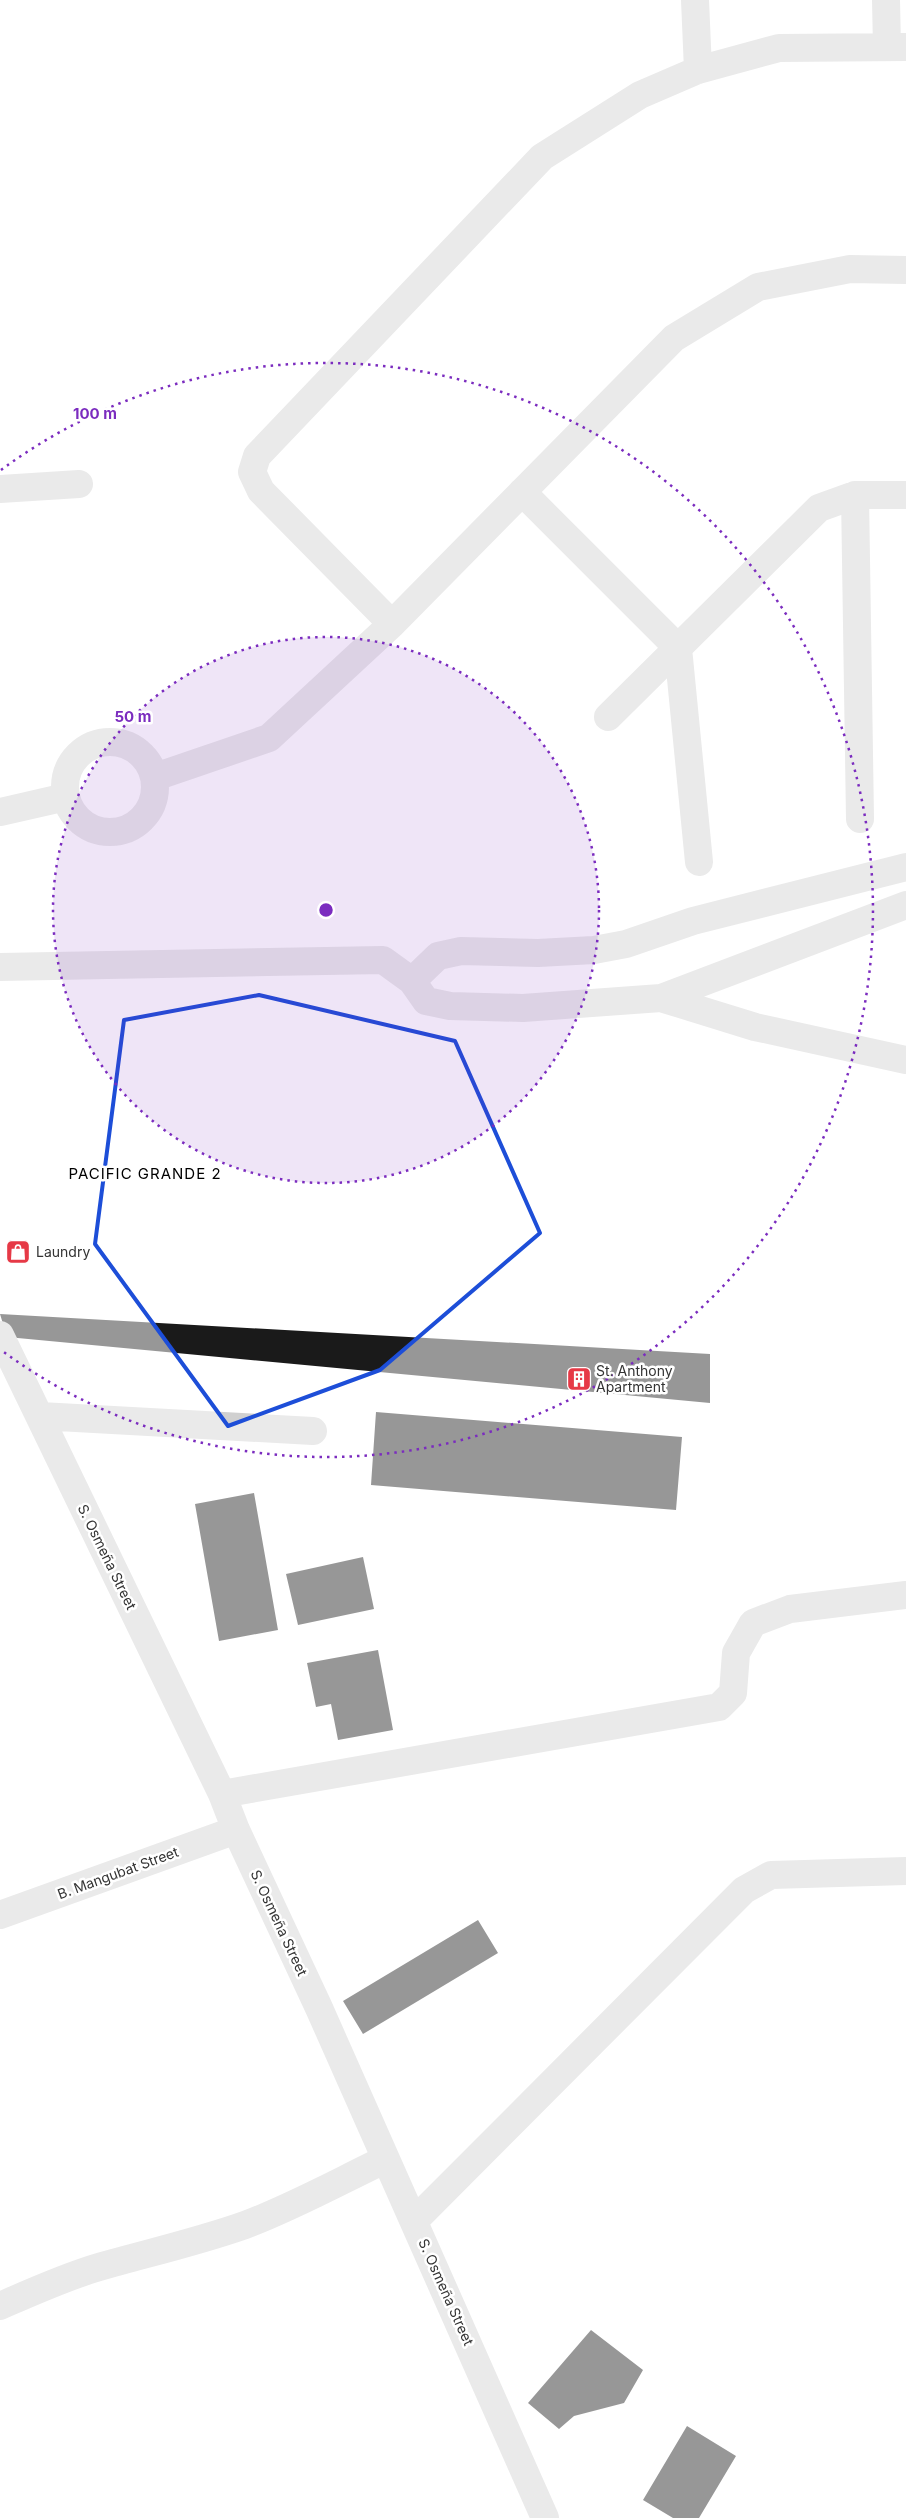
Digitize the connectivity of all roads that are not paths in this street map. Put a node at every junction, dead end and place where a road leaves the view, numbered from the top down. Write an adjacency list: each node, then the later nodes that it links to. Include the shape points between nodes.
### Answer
1 (695, 0): 4 (street)
2 (886, 0): 3 (street)
3 (896, 47): 4 (street, via 779,48)
4 (698, 70): 11 (street, via 640,95 542,157 257,456 252,472 262,491)
5 (906, 270): 8 (street, via 850,269 758,286 674,338)
6 (79, 484): 7 (street)
7 (0, 489)
8 (522, 492): 11 (street); 12 (street)
9 (855, 495): 10 (street); 12 (street, via 819,508); 17 (street)
10 (906, 495)
11 (392, 624): 14 (street, via 269,738)
12 (678, 648): 13 (street); 18 (street)
13 (608, 718)
14 (155, 777): 15 (street, via 138,751 124,744 92,745 70,766 65,780); 15 (street, via 156,792 152,805 134,827 120,831 92,829 70,810)
15 (66, 797): 16 (street)
16 (0, 812)
17 (860, 819)
18 (699, 862)
19 (906, 868): 22 (street, via 692,921 626,944 594,950 538,953 461,951 438,956)
20 (906, 905): 23 (street)
21 (0, 967): 22 (street, via 383,960)
22 (412, 981): 23 (street, via 426,1001 450,1006 523,1008)
23 (661, 998): 24 (street, via 755,1027)
24 (906, 1060)
25 (0, 1335): 26 (street, S. Osmeña Street)
26 (40, 1416): 27 (street); 29 (street, S. Osmeña Street)
27 (314, 1431)
28 (906, 1595): 29 (street, via 790,1608 753,1623 736,1653 733,1694 719,1707)
29 (222, 1794): 30 (street, S. Osmeña Street)
30 (236, 1830): 32 (street, B. Mangubat Street); 33 (street, S. Osmeña Street)
31 (906, 1871): 34 (street, via 771,1875 744,1890)
32 (0, 1915)
33 (386, 2159): 34 (street, S. Osmeña Street); 35 (street, via 273,2214 47,2285)
34 (414, 2221): 36 (street, S. Osmeña Street)
35 (0, 2306)
36 (546, 2518)

